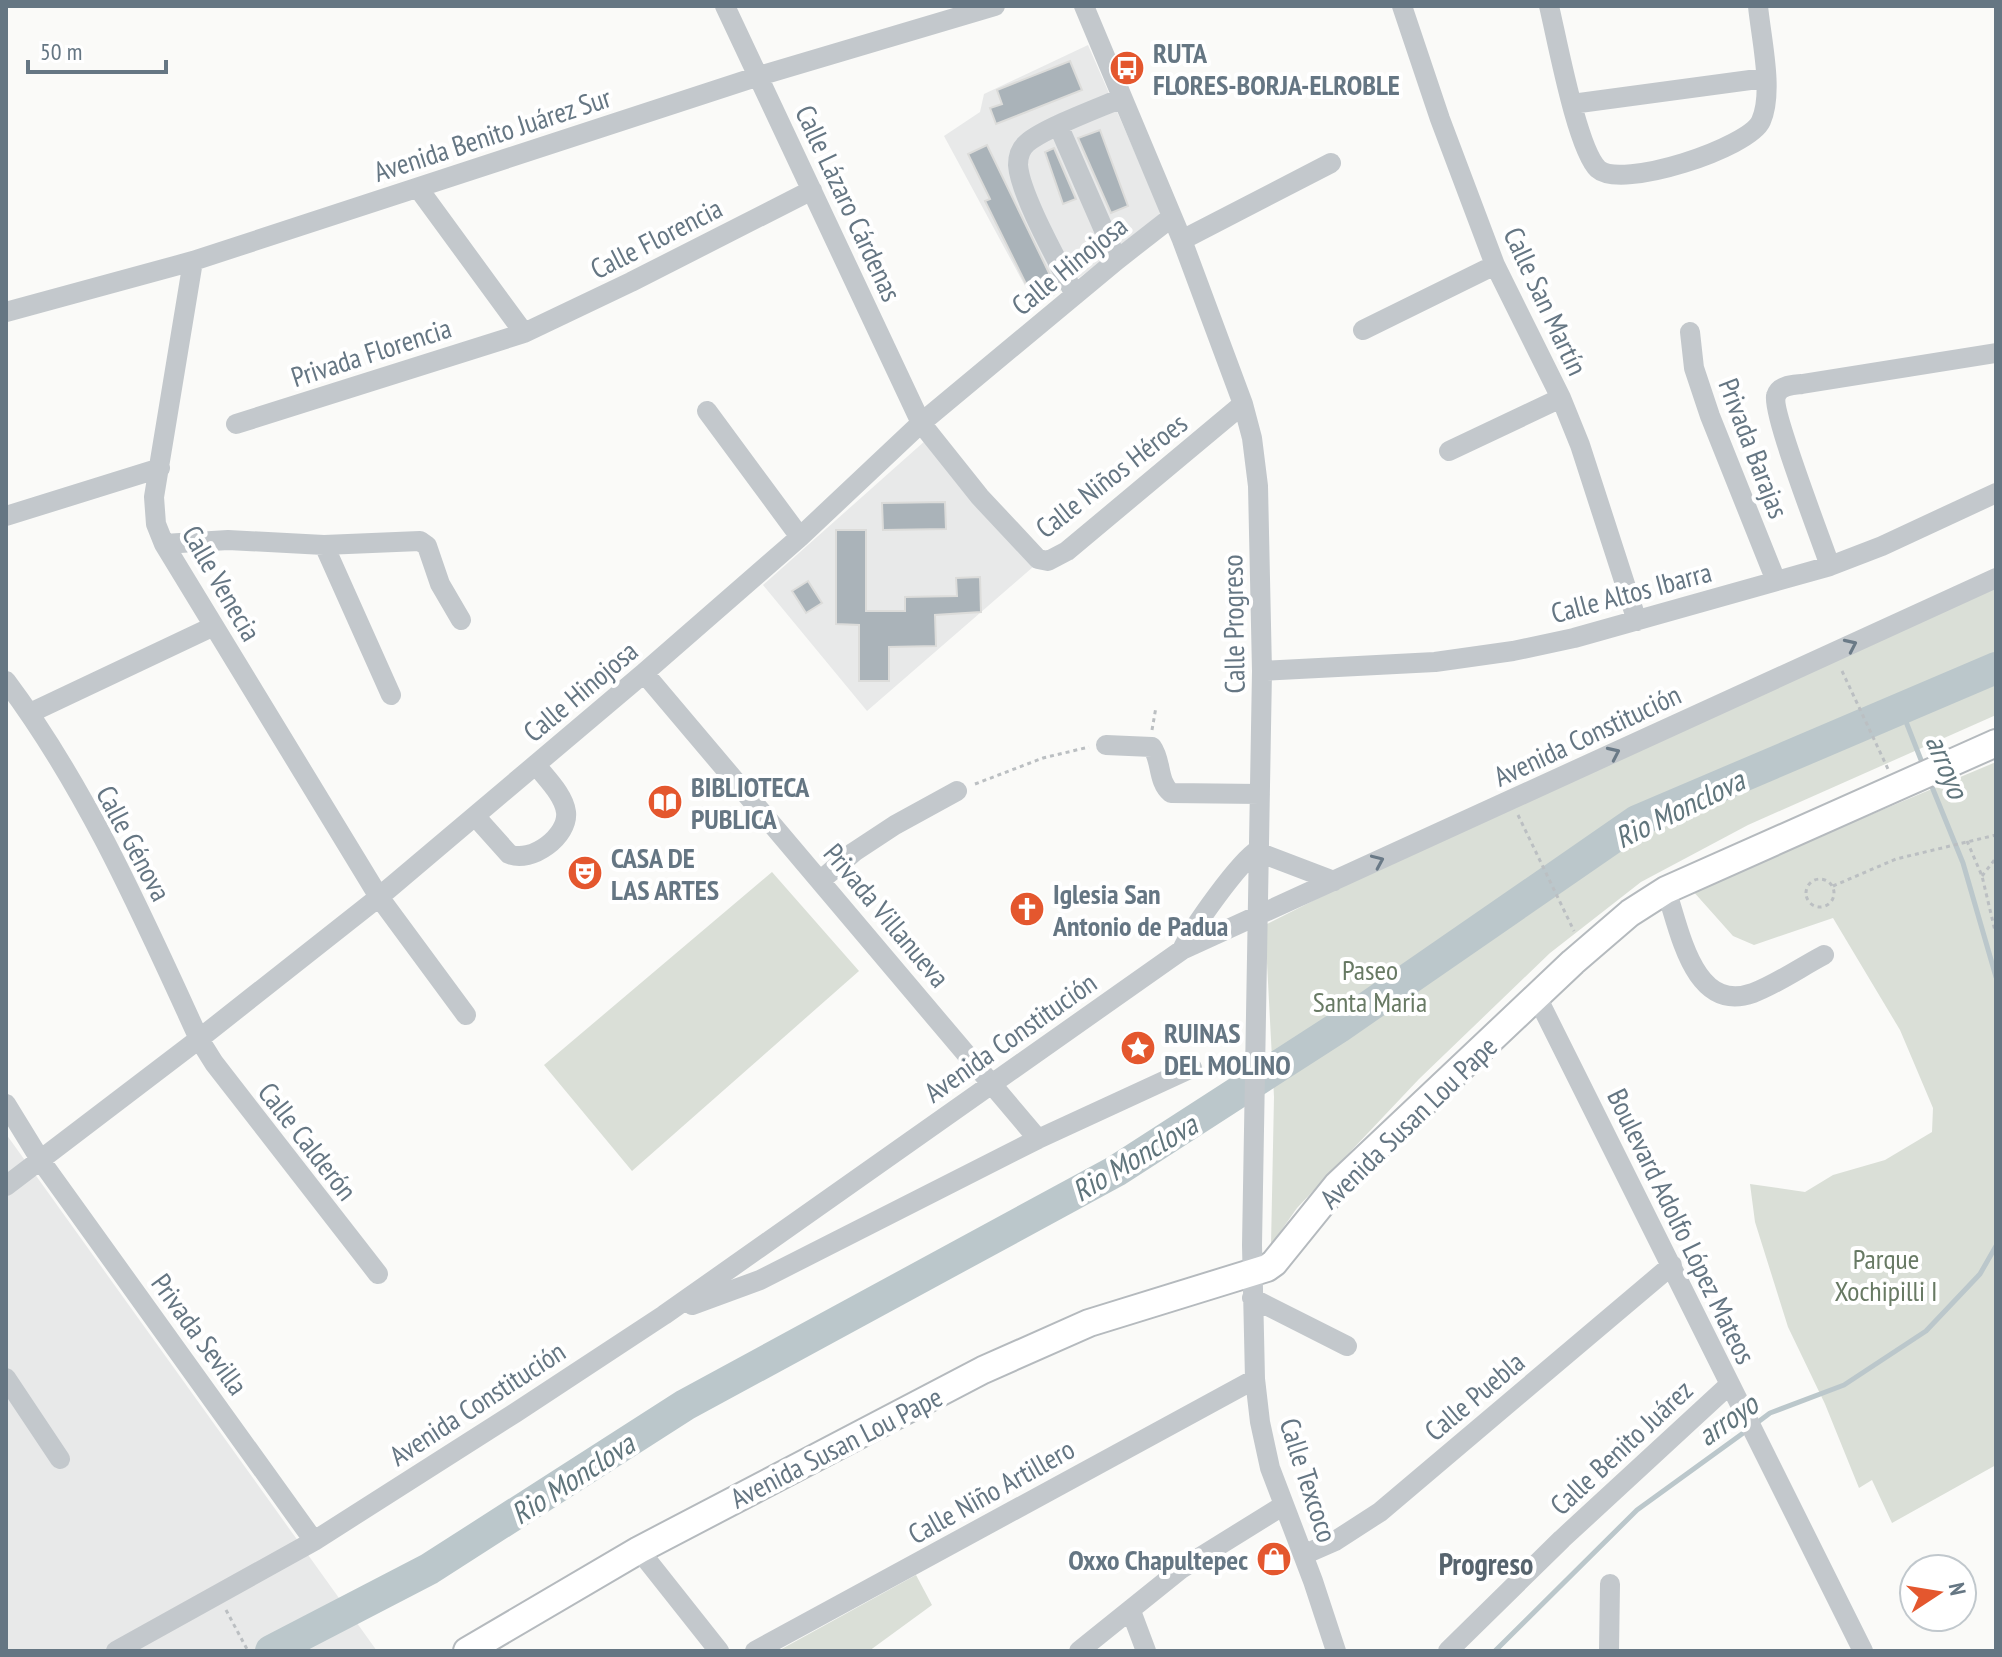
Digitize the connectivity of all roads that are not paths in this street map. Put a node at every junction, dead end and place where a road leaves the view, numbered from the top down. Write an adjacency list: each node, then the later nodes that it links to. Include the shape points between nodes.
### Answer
1 (725, 6): 7 (street, Calle Lázaro Cárdenas)
2 (995, 6): 7 (street, Avenida Benito Juárez Sur)
3 (1084, 6): 9 (street, Calle Progreso)
4 (1402, 6): 19 (street, Calle San Martín)
5 (1549, 6): 10 (street)
6 (1758, 6): 8 (street)
7 (759, 76): 13 (street, Avenida Benito Juárez Sur); 14 (street, Calle Lázaro Cárdenas)
8 (1765, 78): 10 (street); 10 (street, via 1765,108 1752,133 1641,174 1601,172 1590,158)
9 (1122, 98): 11 (street); 15 (street, Calle Progreso)
10 (1572, 104)
11 (1059, 127): 17 (street); 20 (street, via 1027,143 1019,152 1018,167)
12 (1331, 163): 16 (street)
13 (418, 188): 18 (street, Avenida Benito Juárez Sur); 24 (street)
14 (812, 190): 24 (street, Calle Florencia); 29 (street, Calle Lázaro Cárdenas)
15 (1172, 217): 16 (street, Calle Progreso); 17 (street, Calle Hinojosa)
16 (1182, 240): 27 (street, Calle Progreso)
17 (1117, 260): 20 (street, Calle Hinojosa)
18 (193, 261): 21 (street, Avenida Benito Juárez Sur); 32 (street, Calle Venecia)
19 (1495, 265): 22 (street); 26 (street, Calle San Martín)
20 (1075, 295): 29 (street, Calle Hinojosa)
21 (6, 312)
22 (1363, 330)
23 (1690, 332): 40 (street, Privada Barajas, via 1706,404)
24 (524, 333): 30 (street, Privada Florencia)
25 (1996, 353): 38 (street, via 1782,387 1777,392 1781,427)
26 (1561, 398): 31 (street); 42 (street, Calle San Martín)
27 (1243, 404): 29 (street, Calle Niños Héroes, via 1067,551 1043,562 980,497); 44 (street, Calle Progreso, via 1258,486)
28 (707, 411): 35 (street)
29 (921, 423): 35 (street, Calle Hinojosa)
30 (236, 424)
31 (1449, 451)
32 (160, 468): 34 (street); 36 (street, Calle Venecia, via 154,511)
33 (1996, 493): 38 (street, Calle Altos Ibarra)
34 (6, 516)
35 (800, 537): 45 (street, Calle Hinojosa)
36 (164, 544): 37 (street, via 238,540); 43 (street, Calle Venecia)
37 (324, 545): 41 (street, via 420,541); 47 (street)
38 (1830, 566): 40 (street, Calle Altos Ibarra)
39 (1996, 578): 57 (street, Avenida Constitución, one-way to 39)
40 (1776, 581): 42 (street, Calle Altos Ibarra)
41 (461, 620)
42 (1637, 621): 44 (street, Calle Altos Ibarra, via 1488,655)
43 (214, 626): 48 (street); 59 (street, Calle Venecia)
44 (1262, 671): 53 (street, Calle Progreso)
45 (644, 673): 51 (street, Calle Hinojosa); 56 (street, Privada Villanueva)
46 (6, 681): 48 (street, Calle Génova)
47 (391, 695)
48 (30, 713): 65 (street, Calle Génova, via 115,864)
49 (1996, 743): 58 (main road, Avenida Susan Lou Pape)
50 (1106, 745): 53 (street, via 1152,747 1171,793)
51 (536, 765): 54 (street, Calle Hinojosa); 54 (street, via 566,813 557,835 529,856 515,857)
52 (957, 791): 56 (street, via 895,825)
53 (1260, 794): 55 (street, Calle Progreso)
54 (475, 816): 59 (street, Calle Hinojosa)
55 (1258, 851): 57 (street); 60 (street, Calle Progreso); 61 (street, via 1245,859 1192,928)
56 (821, 880): 67 (street, Privada Villanueva)
57 (1334, 881): 60 (street, Avenida Constitución)
58 (1666, 890): 62 (street, via 1694,969 1714,993 1753,993); 63 (main road, Avenida Susan Lou Pape, via 1630,913)
59 (379, 897): 64 (street, Calle Venecia); 65 (street, Calle Hinojosa)
60 (1256, 917): 61 (street, Avenida Constitución); 74 (street, Calle Progreso)
61 (1182, 950): 67 (street, Avenida Constitución)
62 (1824, 955)
63 (1537, 997): 72 (street, Boulevard Adolfo López Mateos); 74 (main road, Avenida Susan Lou Pape, via 1337,1185)
64 (466, 1015)
65 (199, 1039): 70 (street, Calle Hinojosa); 73 (street, Calle Calderón)
66 (1192, 1068): 69 (street)
67 (993, 1084): 69 (street, Privada Villanueva); 75 (street, Avenida Constitución)
68 (6, 1104): 70 (street, Privada Sevilla)
69 (1038, 1139): 75 (street, via 760,1280)
70 (41, 1161): 71 (street, Calle Hinojosa); 82 (street, Privada Sevilla)
71 (6, 1186)
72 (1672, 1265): 79 (street, Boulevard Adolfo López Mateos); 84 (street, Calle Puebla, via 1380,1512)
73 (378, 1274)
74 (1252, 1286): 76 (street); 78 (street, Calle Texcoco); 83 (main road, Avenida Susan Lou Pape, via 1089,1323 983,1370)
75 (664, 1315): 82 (street, Avenida Constitución)
76 (1347, 1346)
77 (6, 1378): 80 (street)
78 (1255, 1379): 81 (street, Calle Texcoco, via 1270,1468); 90 (street, Calle Niño Artillero)
79 (1731, 1389): 94 (street, Calle Benito Juárez, via 1562,1539); 96 (street, Boulevard Adolfo López Mateos)
80 (60, 1459)
81 (1284, 1505): 84 (street, Calle Texcoco); 86 (street, via 1181,1569)
82 (314, 1541): 87 (street, Avenida Constitución)
83 (639, 1550): 88 (main road, Avenida Susan Lou Pape); 89 (street)
84 (1303, 1555): 93 (street, Calle Texcoco)
85 (1610, 1584): 95 (street)
86 (1131, 1611): 91 (street); 92 (street)
87 (116, 1651)
88 (467, 1651)
89 (719, 1651)
90 (755, 1651)
91 (1079, 1651)
92 (1146, 1651)
93 (1336, 1651)
94 (1448, 1651)
95 (1609, 1651)
96 (1863, 1651)

